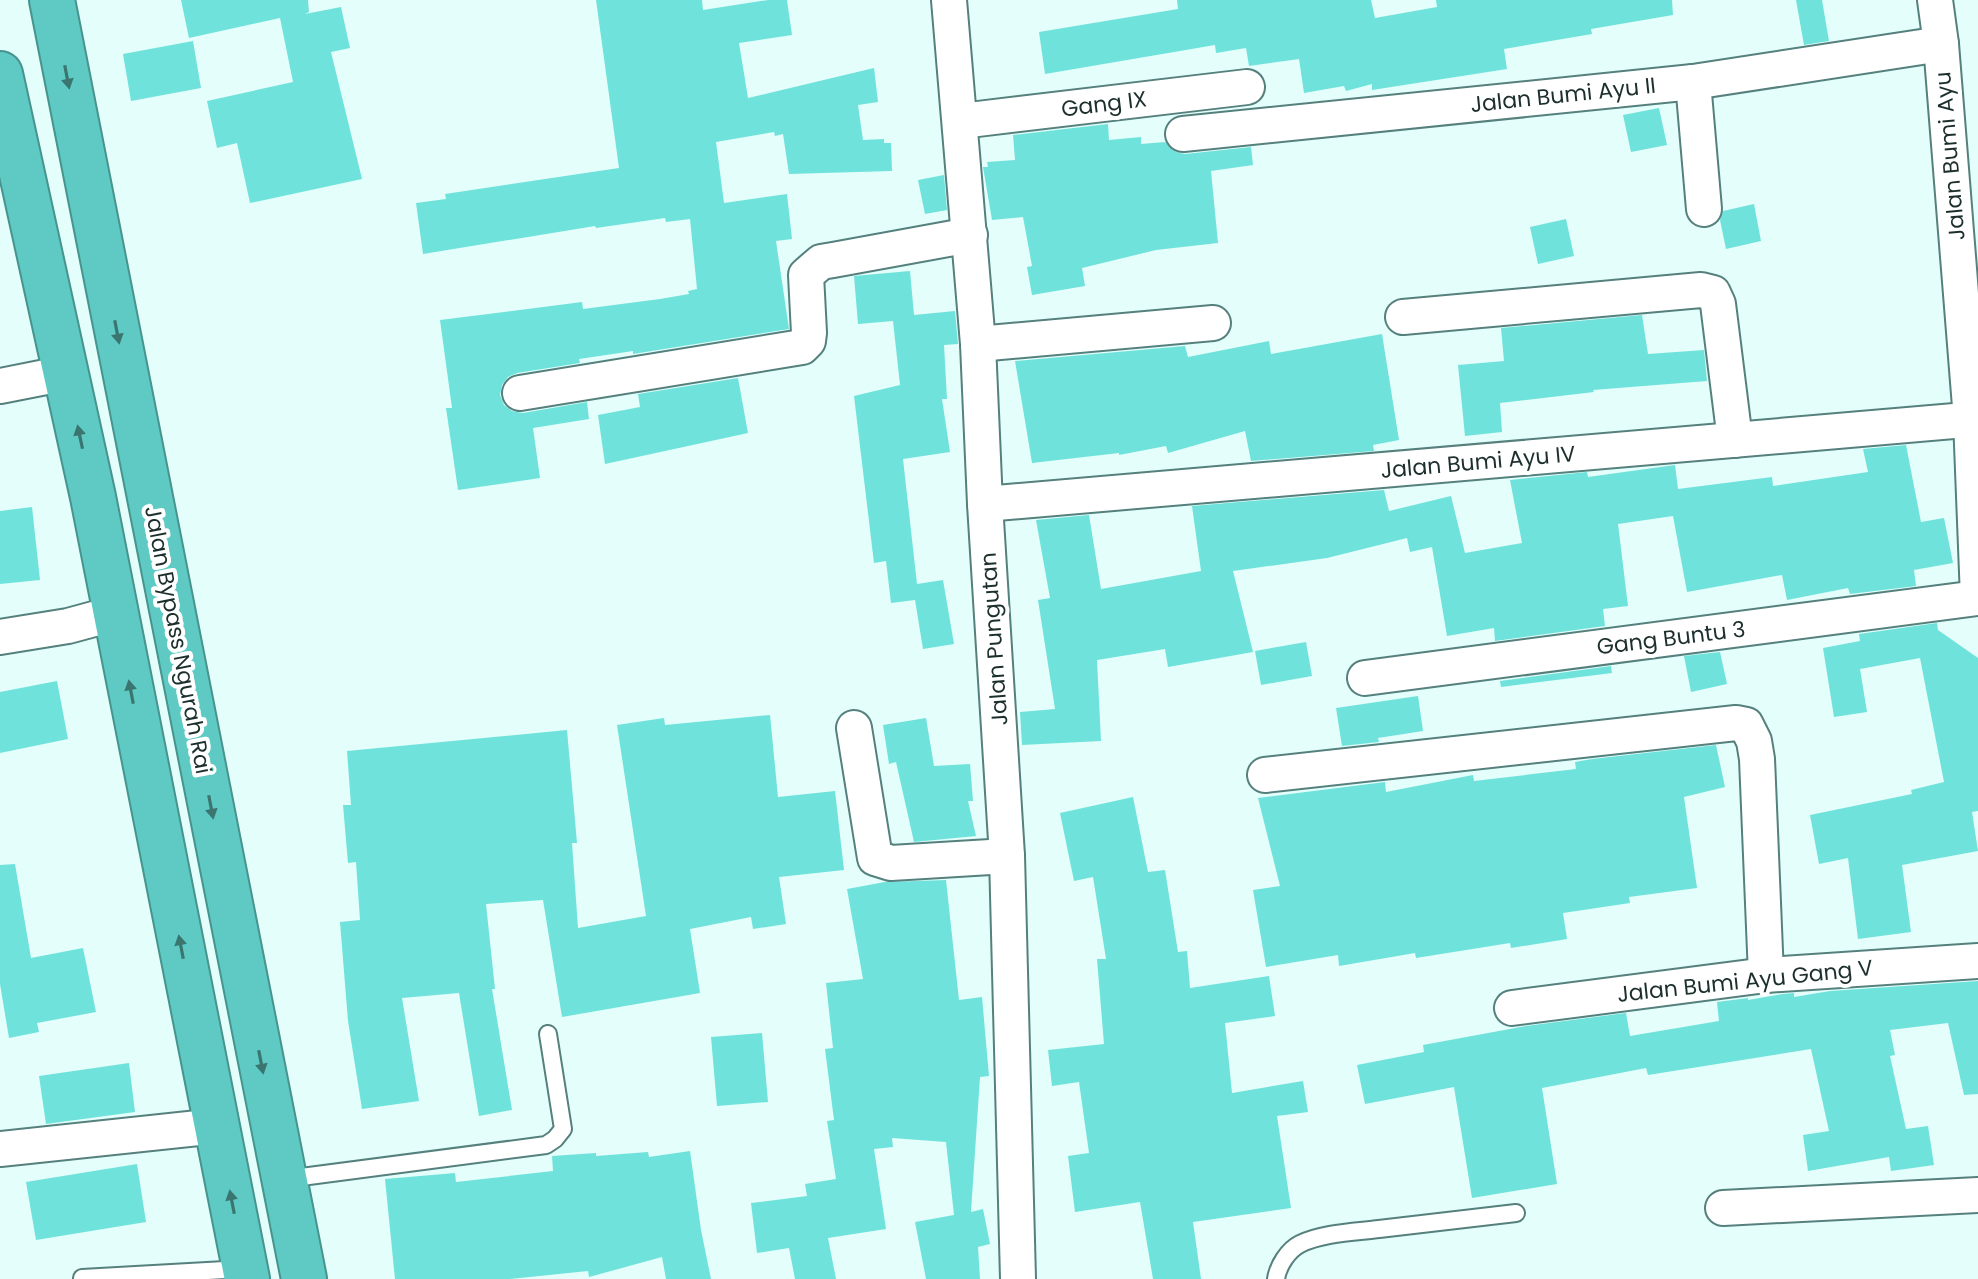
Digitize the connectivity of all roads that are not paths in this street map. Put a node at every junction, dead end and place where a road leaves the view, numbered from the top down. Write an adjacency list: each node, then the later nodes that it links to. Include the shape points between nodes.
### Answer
1 (52, 0): 35 (highway, Jalan Bypass Ngurah Rai, one-way to 35)
2 (949, 0): 3 (street); 9 (street, Jalan Pungutan)
3 (963, 0)
4 (1935, 0): 5 (street, Jalan Bumi Ayu)
5 (1941, 44): 7 (street, Jalan Bumi Ayu II); 19 (street, Jalan Bumi Ayu)
6 (0, 74): 16 (highway)
7 (1693, 82): 10 (street, Jalan Bumi Ayu II); 11 (street)
8 (1247, 87): 9 (street, Gang IX)
9 (961, 121): 12 (street, Jalan Pungutan)
10 (1183, 134)
11 (1704, 209)
12 (970, 235): 15 (street, Jalan Pungutan); 18 (street, via 815,266 806,275 809,333 802,347)
13 (1403, 317): 20 (street, via 1713,293)
14 (1213, 323): 15 (street)
15 (978, 344): 21 (street, Jalan Pungutan)
16 (66, 373): 17 (street); 23 (highway, one-way to 16)
17 (0, 386)
18 (520, 393)
19 (1975, 419): 20 (street, Jalan Bumi Ayu IV); 22 (street, Jalan Bumi Ayu)
20 (1735, 440): 21 (street, Jalan Bumi Ayu IV)
21 (985, 504): 28 (street, Jalan Pungutan)
22 (1977, 598): 25 (street, Gang Buntu 3)
23 (116, 613): 24 (street); 33 (highway, one-way to 23)
24 (0, 637)
25 (1365, 678)
26 (854, 728): 28 (street, via 875,858 891,863)
27 (1265, 775): 30 (street, via 1746,725 1757,759)
28 (1007, 856): 42 (street, Jalan Pungutan)
29 (1978, 961): 30 (street, Jalan Bumi Ayu Gang V)
30 (1766, 975): 31 (street, Jalan Bumi Ayu Gang V)
31 (1512, 1008)
32 (548, 1034): 35 (lane, via 563,1129 546,1145)
33 (217, 1126): 34 (street); 39 (highway, one-way to 33)
34 (0, 1149)
35 (284, 1179): 41 (highway, Jalan Bypass Ngurah Rai)
36 (1978, 1195): 37 (street)
37 (1723, 1208)
38 (1516, 1213): 43 (lane, via 1317,1239 1298,1245 1277,1270)
39 (246, 1274): 40 (lane)
40 (82, 1278)
41 (304, 1279)
42 (1018, 1279)
43 (1276, 1279)

